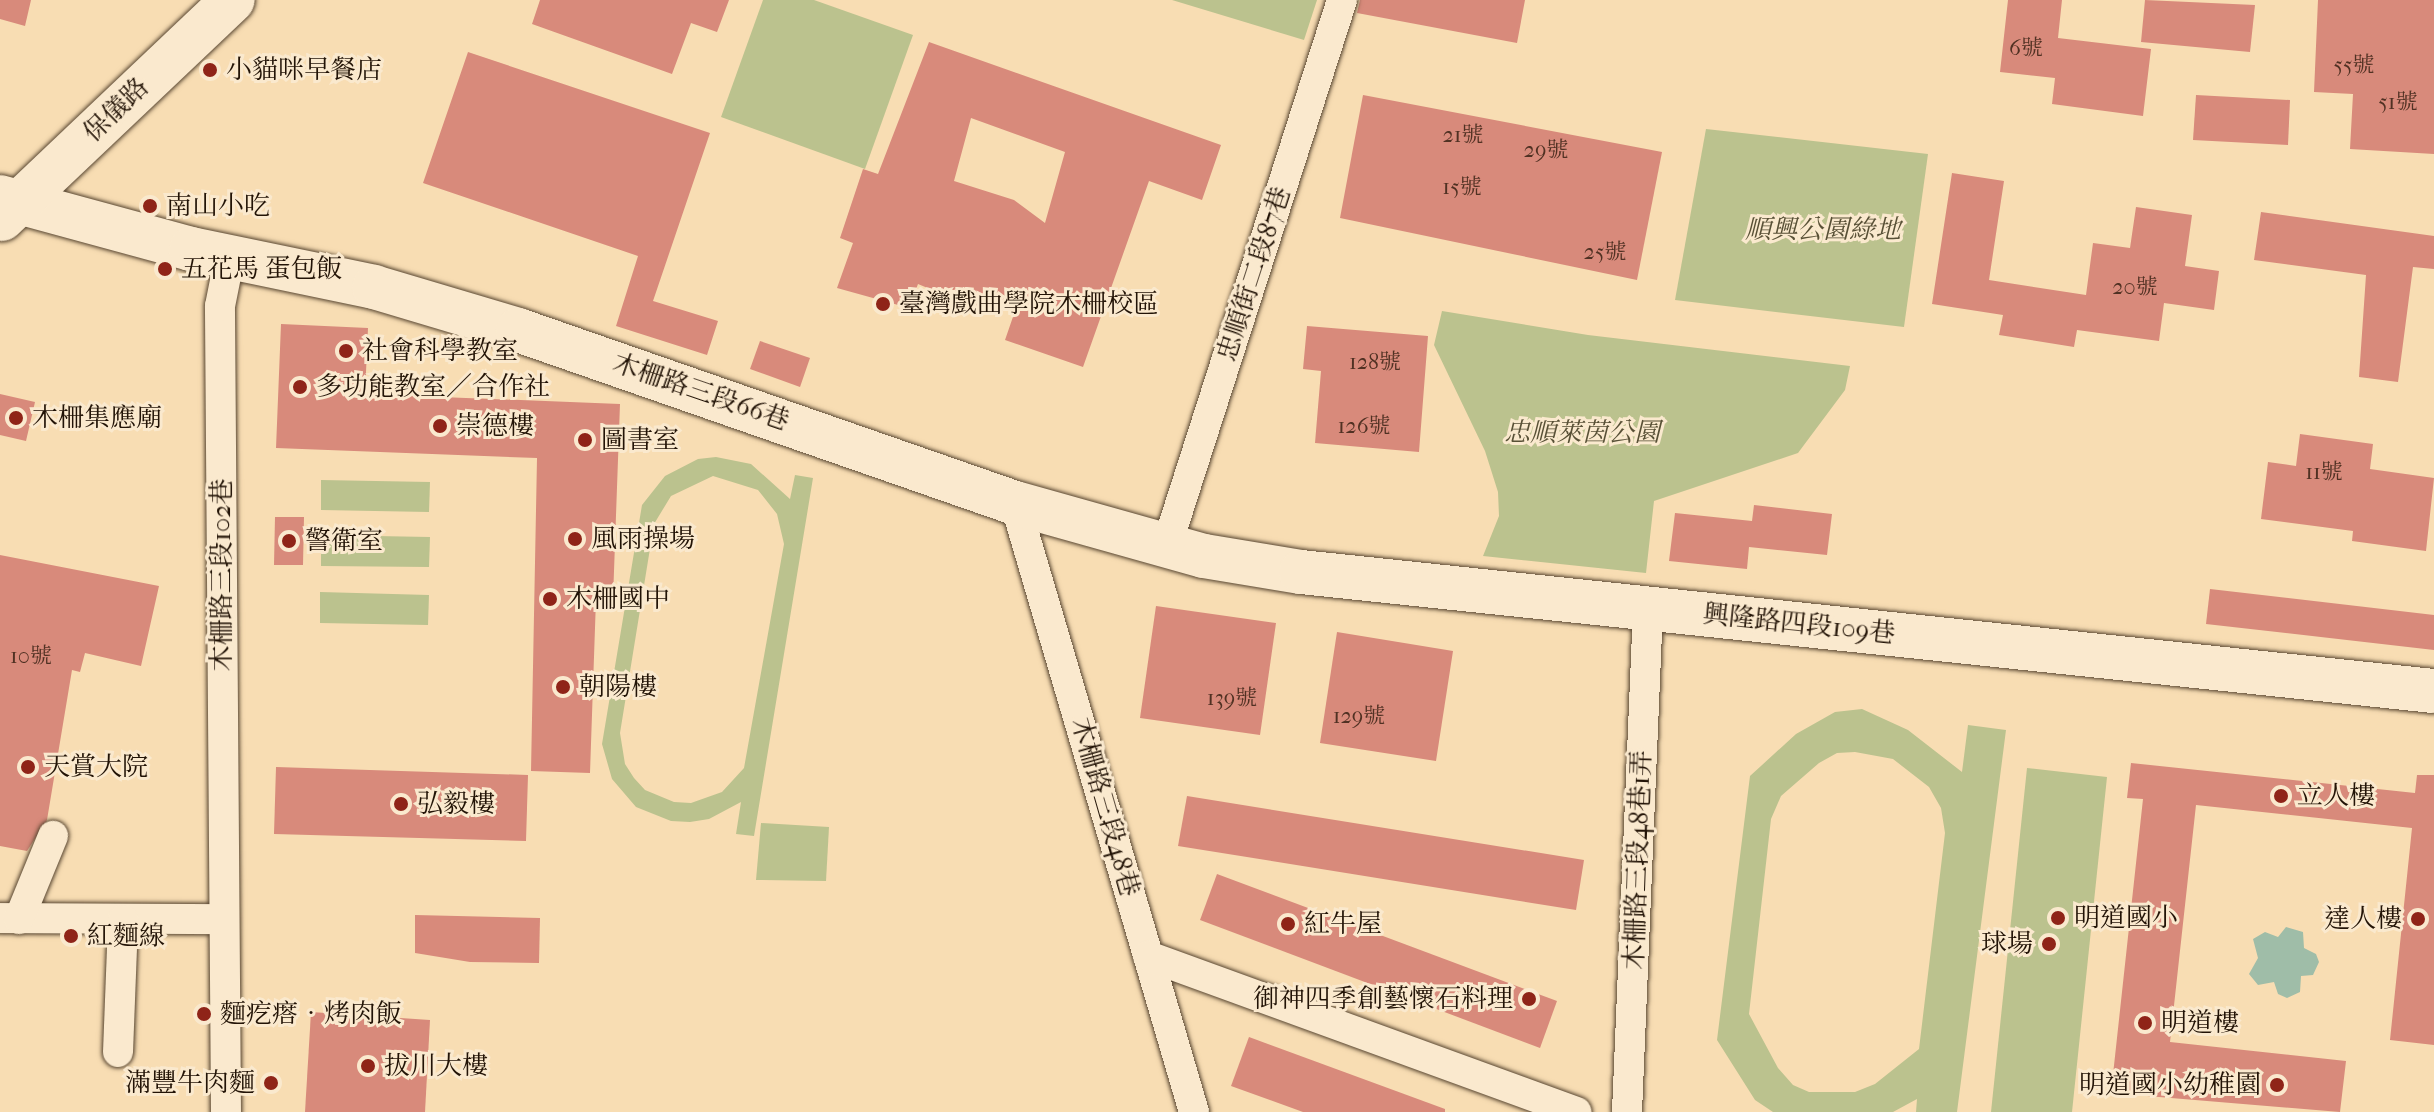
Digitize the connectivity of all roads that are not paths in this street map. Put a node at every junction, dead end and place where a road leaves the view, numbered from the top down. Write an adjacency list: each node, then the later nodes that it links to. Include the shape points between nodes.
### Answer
1 (231, 0): 3 (street, 保儀路)
2 (1342, 0): 6 (street, 忠順街二段87巷)
3 (7, 207): 4 (street)
4 (230, 256): 5 (street, 木柵路三段66巷, via 374,287 518,330); 11 (street, 木柵路三段102巷, via 220,306)
5 (1015, 503): 6 (street, 木柵路三段66巷); 13 (street, 木柵路三段48巷)
6 (1166, 548): 7 (street, 興隆路四段109巷, via 1301,572)
7 (1648, 608): 8 (street, 興隆路四段109巷); 18 (street, 木柵路三段48巷1弄)
8 (2434, 691)
9 (53, 836): 10 (street)
10 (9, 918): 12 (street)
11 (224, 919): 12 (street); 15 (street, 木柵路三段102巷)
12 (123, 920): 14 (street)
13 (1148, 956): 16 (street, 木柵路三段48巷); 17 (street)
14 (118, 1052)
15 (226, 1112)
16 (1194, 1112)
17 (1576, 1112)
18 (1627, 1112)

